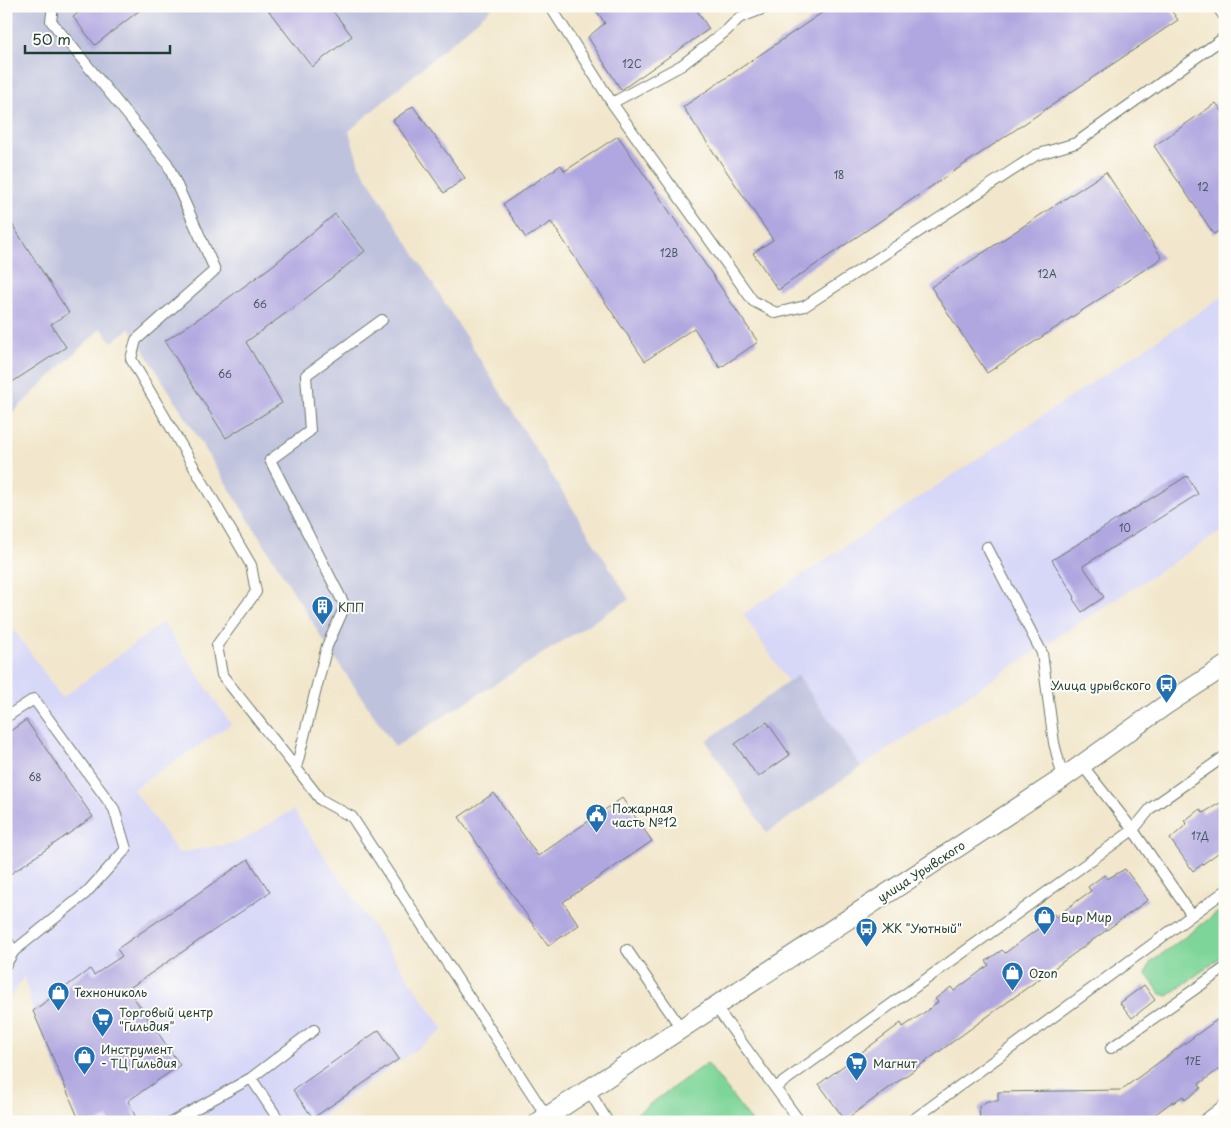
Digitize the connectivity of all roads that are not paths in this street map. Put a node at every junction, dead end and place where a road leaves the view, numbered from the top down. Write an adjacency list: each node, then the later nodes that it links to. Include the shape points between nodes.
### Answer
1 (53, 6): 14 (lane, via 51,21 167,163 215,270 136,340 131,359 251,565 256,592 217,645 222,676)
2 (550, 6): 7 (lane)
3 (770, 6): 7 (lane, via 739,18 682,65)
4 (1217, 6): 5 (lane)
5 (1225, 18)
6 (1225, 37): 7 (lane, via 1076,143 1036,155 805,306 776,313 753,301)
7 (612, 103)
8 (382, 320): 14 (lane, via 306,374 310,431 270,460 345,606 326,646)
9 (987, 547): 15 (lane, via 1042,653 1054,743)
10 (1225, 666): 13 (street, улица Урывского)
11 (6, 717): 21 (lane, via 34,699 114,809 126,849 86,893)
12 (1225, 756): 16 (lane, via 1151,808)
13 (1082, 765): 15 (street, улица Урывского); 16 (lane)
14 (296, 768): 32 (lane, via 321,800 352,817)
15 (1063, 778): 24 (street, улица Урывского)
16 (1133, 830): 18 (lane); 29 (lane)
17 (1225, 891): 18 (lane)
18 (1191, 914): 37 (lane)
19 (6, 939): 21 (lane)
20 (626, 950): 25 (lane)
21 (14, 951): 22 (lane)
22 (6, 964)
23 (1225, 968): 27 (lane)
24 (715, 1006): 25 (street, улица Урывского); 29 (lane)
25 (681, 1028): 30 (street, улица Урывского)
26 (314, 1030): 28 (lane)
27 (1112, 1048)
28 (251, 1078): 33 (lane); 34 (lane)
29 (775, 1088): 36 (lane)
30 (588, 1090): 32 (street, улица Урывского); 35 (lane)
31 (1225, 1104): 38 (lane)
32 (543, 1119)
33 (172, 1122)
34 (280, 1122)
35 (608, 1122)
36 (800, 1122)
37 (910, 1122)
38 (1202, 1122)

